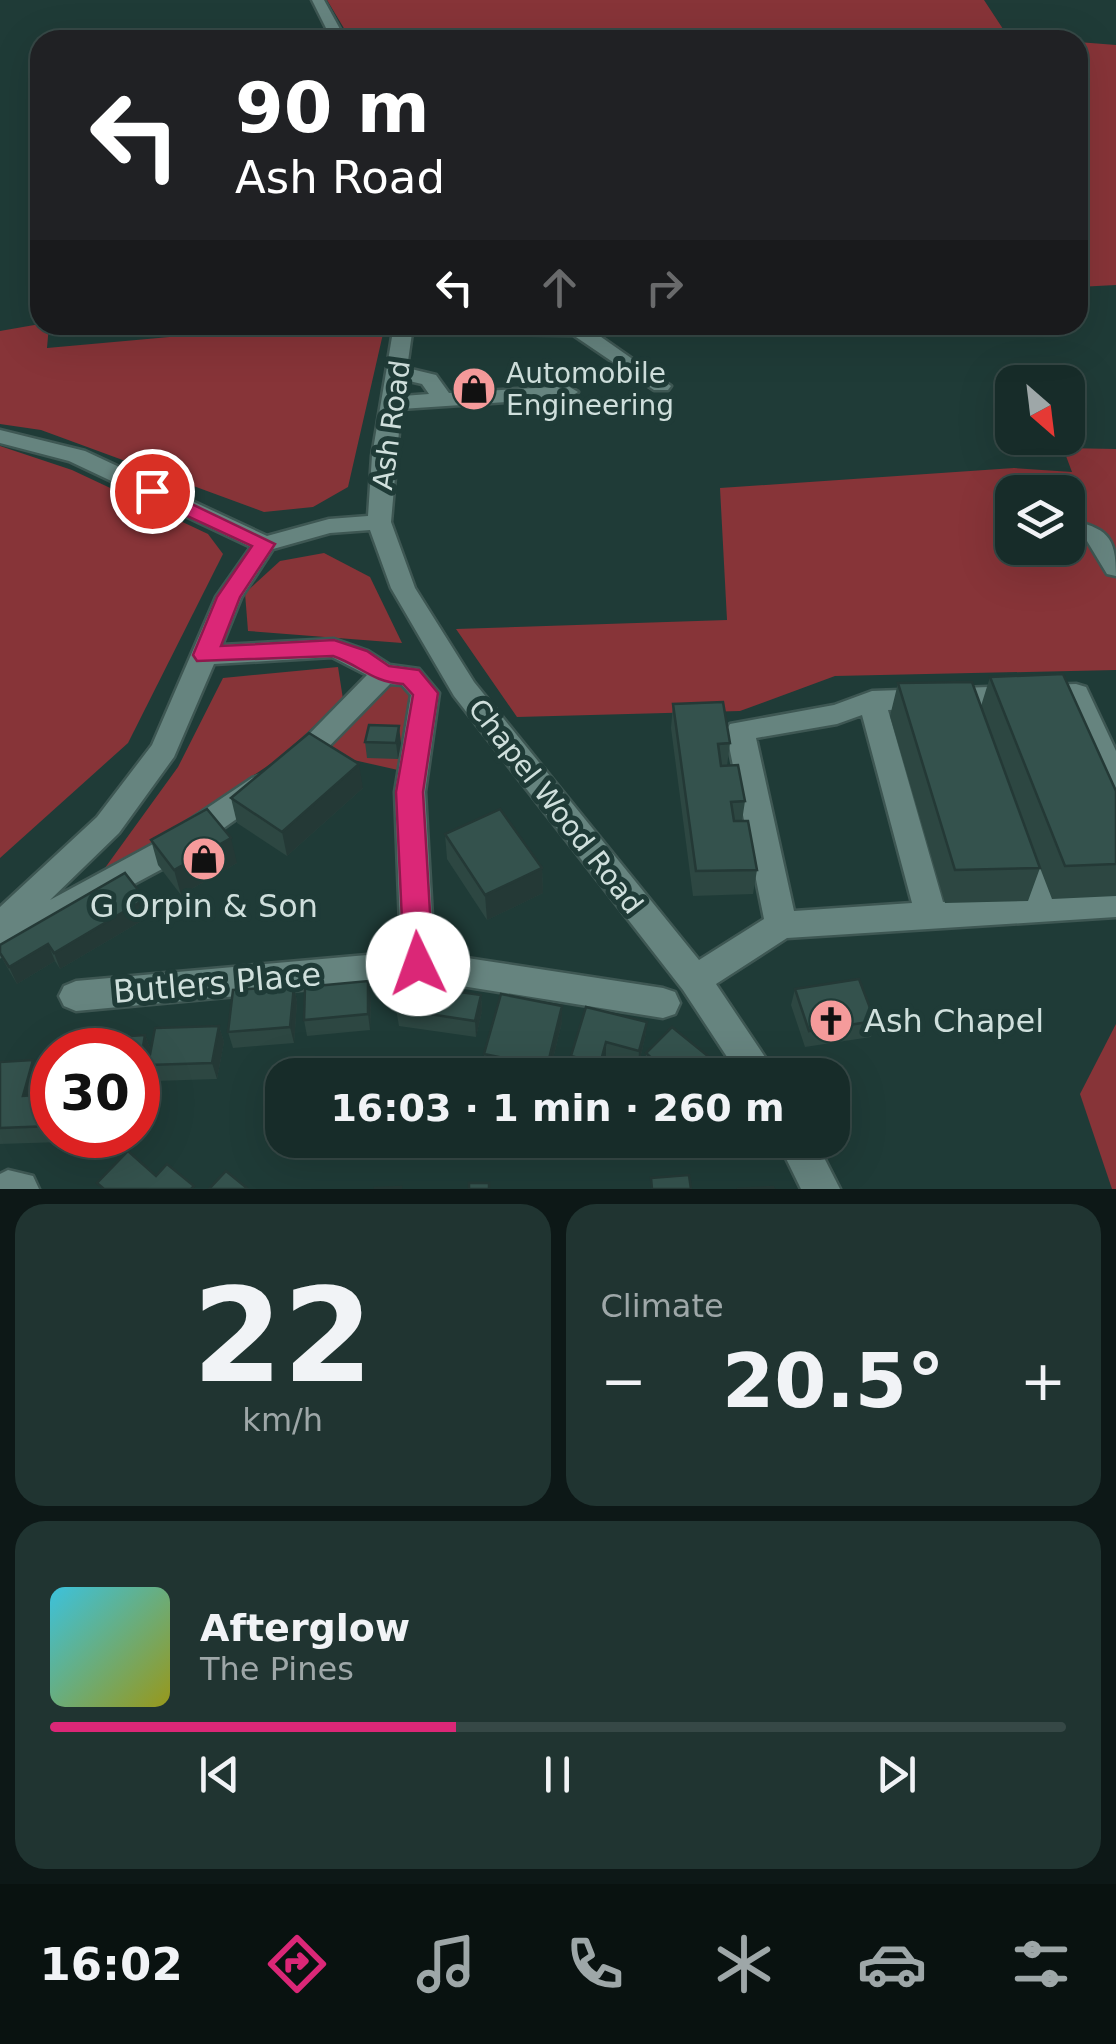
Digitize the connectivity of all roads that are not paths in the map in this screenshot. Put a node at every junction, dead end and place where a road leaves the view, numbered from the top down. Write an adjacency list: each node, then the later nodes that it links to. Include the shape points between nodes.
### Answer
1 (318, 0): 2 (street)
2 (334, 30)
3 (403, 335): 5 (street, Ash Road)
4 (586, 335): 6 (street)
5 (398, 372): 8 (street, via 429,379); 9 (street, Ash Road)
6 (661, 386)
7 (568, 392): 8 (street)
8 (443, 399): 9 (street)
9 (391, 403): 11 (street, Ash Road)
10 (0, 436): 13 (street, via 77,456)
11 (379, 522): 13 (street, Ash Road, via 329,526); 29 (street, Chapel Wood Road, via 403,588 464,689)
12 (1085, 529): 14 (street)
13 (264, 544): 15 (street, via 229,597)
14 (1116, 568)
15 (205, 655): 16 (street, via 334,648); 26 (street, via 164,750 108,825)
16 (384, 674): 27 (street, via 306,755 166,852); 28 (street, via 410,676 425,693 410,792)
17 (970, 698): 18 (street); 19 (street); 20 (street, via 1076,694)
18 (872, 701): 24 (street); 25 (street, via 740,731)
19 (983, 733)
20 (1116, 782)
21 (1015, 821): 23 (street)
22 (1116, 904): 23 (street)
23 (1047, 908): 24 (street)
24 (931, 915): 25 (street)
25 (781, 924): 29 (street)
26 (0, 927)
27 (0, 942)
28 (418, 964): 30 (street, Butlers Place); 31 (street, Butlers Place)
29 (695, 980): 32 (street, Chapel Wood Road)
30 (76, 996)
31 (663, 1003)
32 (748, 1058)
33 (805, 1158): 36 (street)
34 (8, 1189): 35 (street)
35 (20, 1189)
36 (821, 1189)

